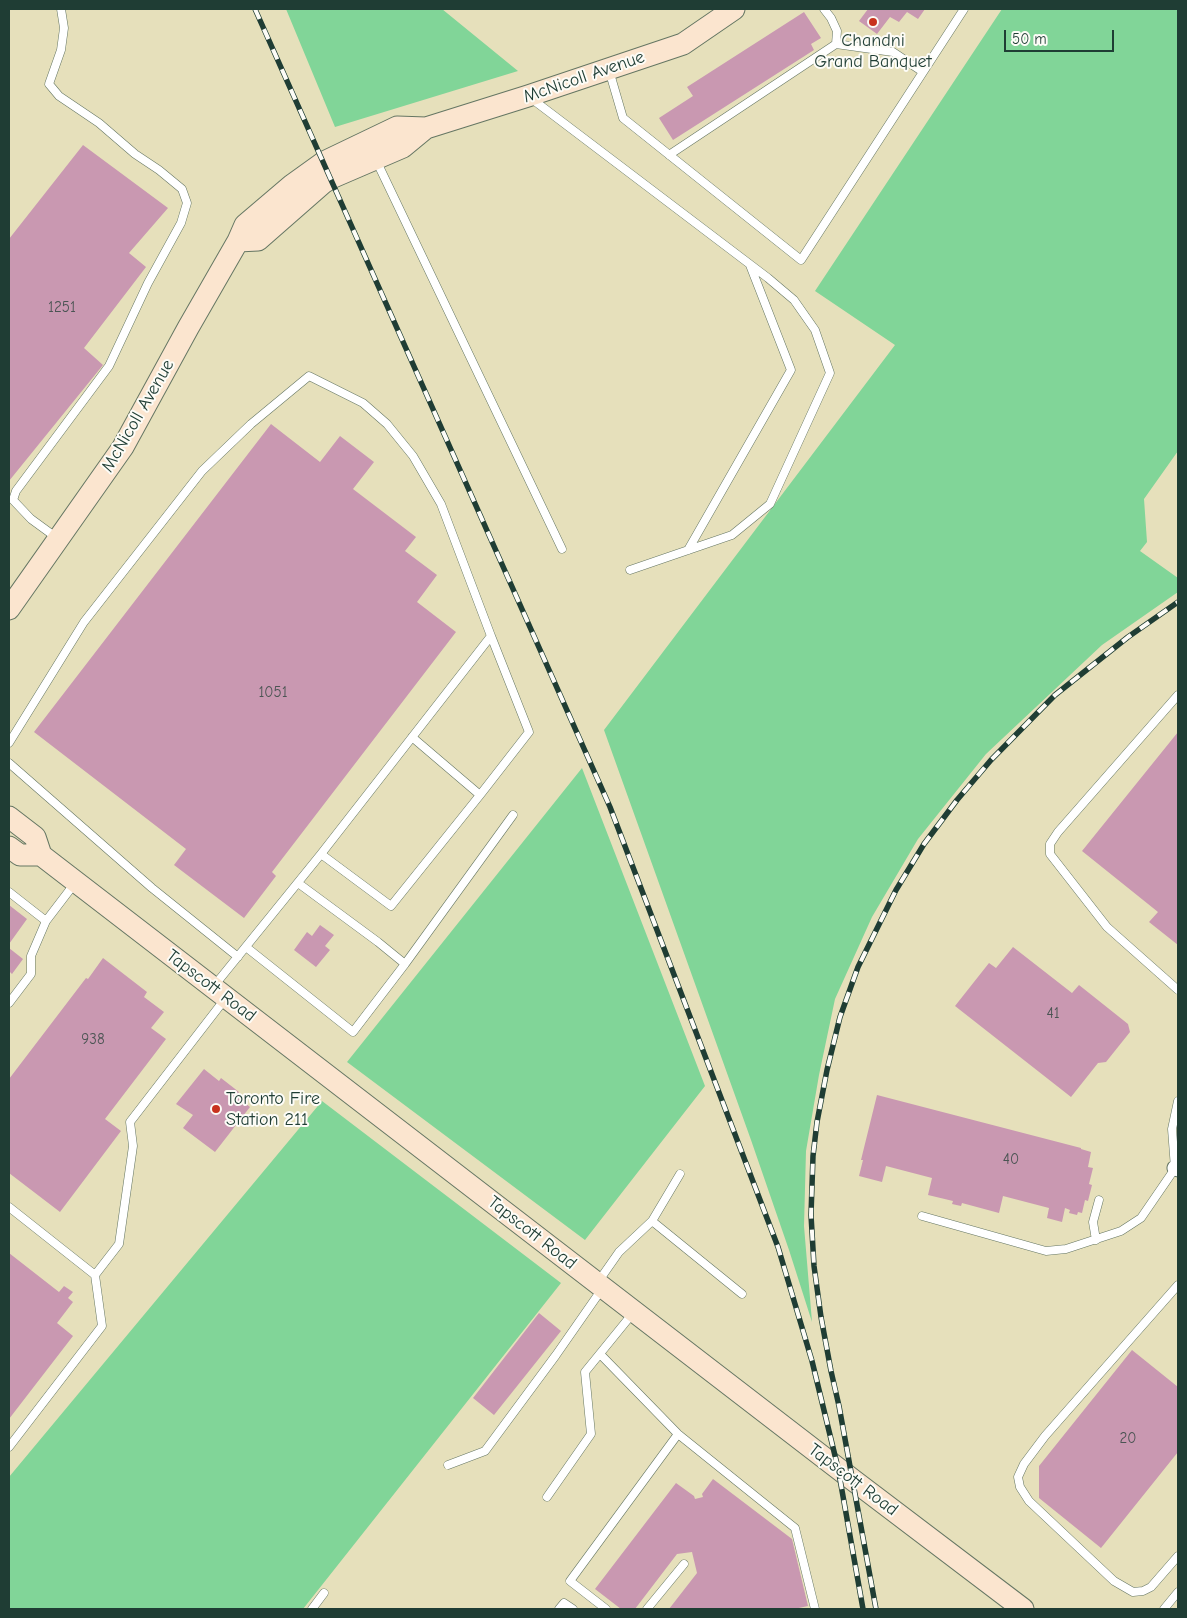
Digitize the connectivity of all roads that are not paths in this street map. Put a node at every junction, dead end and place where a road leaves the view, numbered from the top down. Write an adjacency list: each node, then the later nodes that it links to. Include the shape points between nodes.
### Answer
1 (61, 9): 14 (lane, via 64,28 61,50 49,84 59,96 99,123 182,189 188,203 109,366)
2 (734, 9): 6 (street, McNicoll Avenue, via 683,44)
3 (824, 9): 5 (lane, via 837,31)
4 (964, 9): 7 (lane)
5 (836, 44): 7 (lane, via 892,52); 10 (lane)
6 (608, 68): 8 (street, McNicoll Avenue); 10 (lane, via 623,118)
7 (923, 72): 10 (lane, via 801,260)
8 (528, 96): 9 (street, McNicoll Avenue); 13 (lane)
9 (426, 128): 11 (street, McNicoll Avenue, via 403,147); 12 (street, McNicoll Avenue, via 397,128 324,162 245,225)
10 (669, 155)
11 (376, 158): 12 (street, McNicoll Avenue, via 323,183 258,240); 16 (lane)
12 (238, 241): 15 (street, McNicoll Avenue, via 124,447)
13 (749, 264): 17 (lane, via 791,370); 17 (lane, via 794,300 815,330 830,373 770,504 732,535)
14 (11, 502): 15 (lane)
15 (58, 539): 19 (street, McNicoll Avenue)
16 (562, 549)
17 (688, 550): 18 (lane)
18 (630, 570)
19 (9, 608)
20 (491, 636): 22 (lane); 23 (lane, via 441,504 413,456 387,424 363,403 309,376 251,424 202,472 84,622); 25 (lane, via 529,732)
21 (1178, 695): 38 (lane, via 1050,844 1050,854 1107,927)
22 (412, 737): 25 (lane); 29 (lane)
23 (9, 742)
24 (9, 763): 36 (lane, via 131,871)
25 (480, 795): 29 (lane, via 392,906)
26 (513, 815): 37 (lane)
27 (9, 817): 30 (street, Tapscott Road, via 35,837)
28 (9, 847): 30 (street, via 20,855)
29 (322, 854): 32 (lane)
30 (42, 855): 31 (street, Tapscott Road)
31 (76, 882): 34 (lane); 39 (street, Tapscott Road)
32 (298, 883): 35 (lane); 37 (lane)
33 (9, 892): 34 (lane)
34 (46, 921): 40 (lane, via 31,956 31,974)
35 (246, 947): 36 (lane); 37 (lane, via 353,1032)
36 (238, 957): 39 (lane)
37 (405, 964)
38 (1178, 990)
39 (219, 992): 49 (lane, via 130,1122 133,1146 119,1244); 50 (street, Tapscott Road)
40 (9, 1003)
41 (1178, 1101): 42 (lane, via 1172,1129)
42 (1177, 1167): 48 (lane, via 1141,1218 1121,1231)
43 (680, 1174): 47 (lane)
44 (1099, 1200): 48 (lane, via 1093,1222)
45 (9, 1207): 49 (lane)
46 (922, 1216): 48 (lane, via 1046,1251)
47 (652, 1221): 50 (lane, via 619,1252); 52 (lane)
48 (1096, 1240)
49 (95, 1275): 56 (lane, via 102,1326)
50 (600, 1285): 53 (street, Tapscott Road); 57 (lane, via 556,1355 485,1452)
51 (1178, 1285): 59 (lane, via 1045,1436 1018,1477 1020,1487 1029,1500 1114,1581 1133,1592 1152,1587)
52 (742, 1294)
53 (635, 1312): 54 (lane); 69 (street, Tapscott Road)
54 (600, 1354): 55 (lane); 58 (lane, via 585,1372 591,1434)
55 (678, 1434): 66 (lane, via 570,1581); 68 (lane, via 795,1528)
56 (9, 1447)
57 (448, 1465)
58 (547, 1497)
59 (1178, 1556)
60 (684, 1564): 67 (lane)
61 (1178, 1592): 70 (lane)
62 (324, 1593): 63 (lane)
63 (312, 1609)
64 (559, 1609): 65 (lane, via 564,1602)
65 (574, 1609)
66 (606, 1609)
67 (647, 1609)
68 (815, 1609)
69 (1023, 1609)
70 (1164, 1609)

